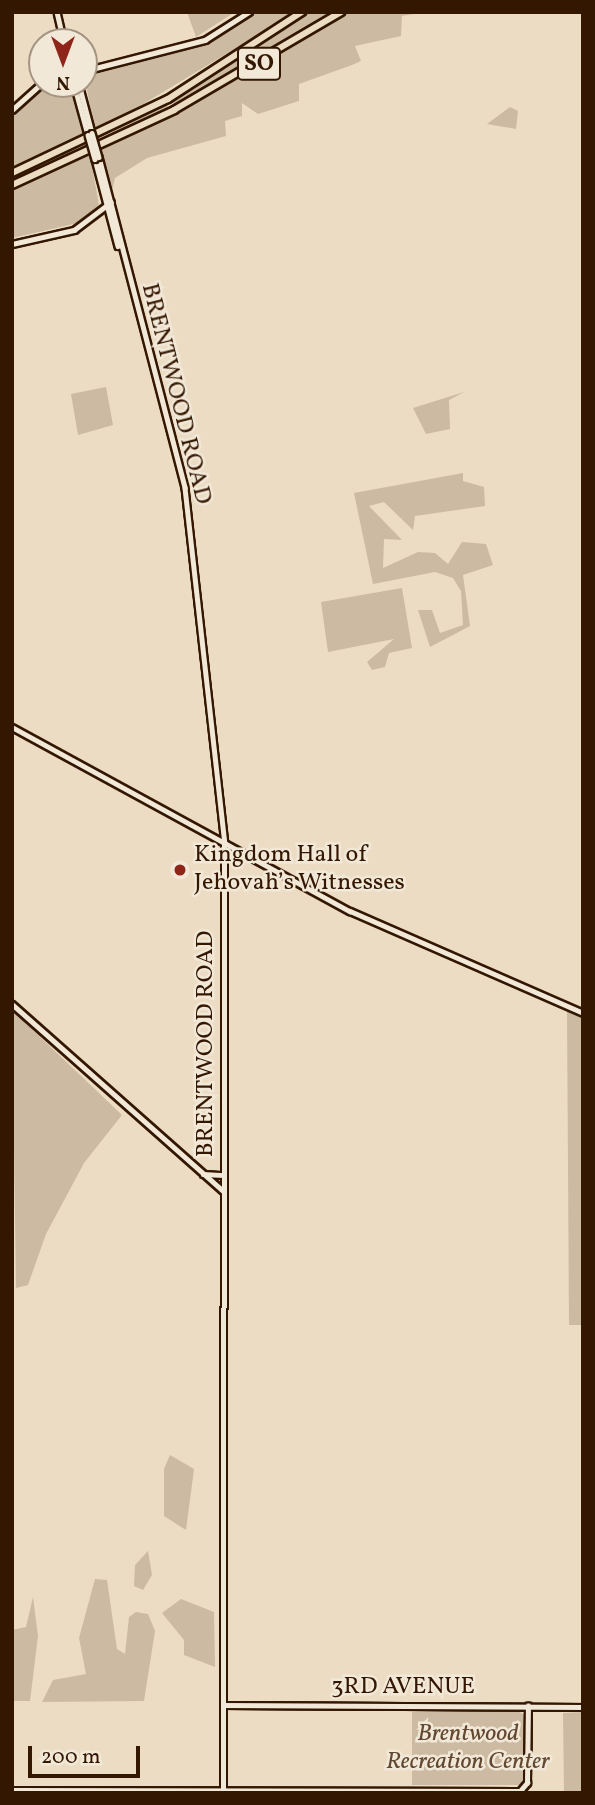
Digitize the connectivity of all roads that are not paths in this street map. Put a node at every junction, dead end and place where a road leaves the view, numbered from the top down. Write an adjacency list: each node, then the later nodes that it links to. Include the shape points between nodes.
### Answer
1 (250, 12): 4 (street, via 205,40)
2 (302, 12): 8 (highway, SO, via 168,99)
3 (341, 12): 9 (highway, SO, via 174,110)
4 (98, 67)
5 (28, 96): 7 (street)
6 (81, 98): 10 (street, BRENTWOOD ROAD, bridge)
7 (12, 110)
8 (12, 173)
9 (12, 185)
10 (108, 204): 11 (street, via 74,230); 13 (street, BRENTWOOD ROAD, via 185,488)
11 (12, 244)
12 (12, 727): 13 (street)
13 (225, 842): 15 (street, via 350,911); 17 (street, BRENTWOOD ROAD)
14 (12, 1004): 16 (street)
15 (583, 1013)
16 (202, 1174): 17 (street); 18 (street)
17 (224, 1175): 18 (street, BRENTWOOD ROAD)
18 (224, 1192): 19 (street, BRENTWOOD ROAD)
19 (224, 1705): 20 (street, 3RD AVENUE); 23 (street, BRENTWOOD ROAD)
20 (527, 1706): 21 (street, 3RD AVENUE); 23 (street, via 526,1789)
21 (583, 1707)
22 (12, 1790): 23 (street)
23 (223, 1790)

